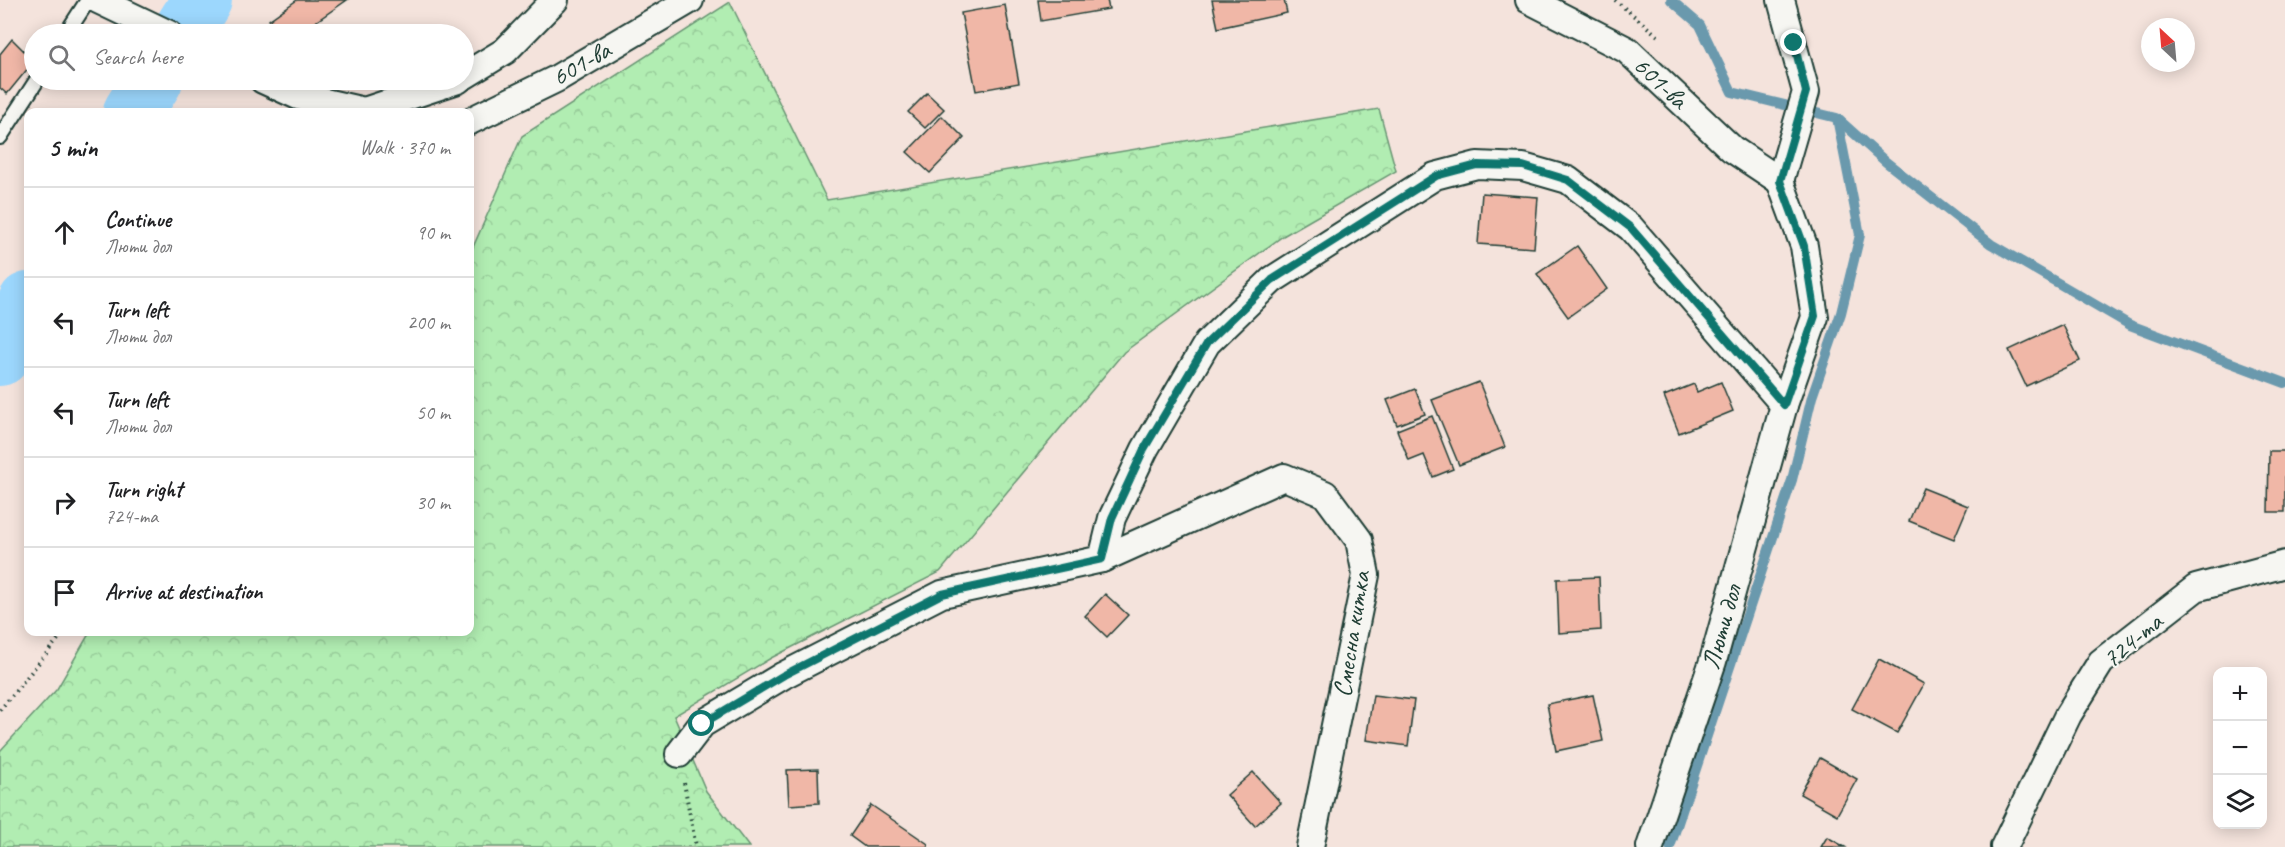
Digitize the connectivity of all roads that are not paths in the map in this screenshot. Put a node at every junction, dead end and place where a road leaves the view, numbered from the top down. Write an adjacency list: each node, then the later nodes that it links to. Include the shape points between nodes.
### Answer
1 (88, 0): 7 (lane)
2 (98, 0): 8 (street)
3 (555, 0): 9 (street, via 505,51)
4 (690, 0): 16 (street, 601-ва, via 556,79)
5 (1529, 0): 18 (street, 601-ва, via 1627,50 1732,148)
6 (1781, 0): 18 (street, via 1806,92)
7 (72, 24)
8 (148, 24)
9 (474, 70)
10 (31, 90): 17 (lane)
11 (277, 90): 13 (street)
12 (430, 90): 15 (street)
13 (296, 104): 14 (street)
14 (332, 108)
15 (378, 108)
16 (474, 119)
17 (0, 137)
18 (1780, 181): 19 (street, Люти дол, via 1804,246 1815,316)
19 (1784, 405): 20 (street, via 1631,228 1568,180 1523,166 1477,165 1436,176 1272,280 1207,343 1144,449 1112,518); 24 (street, Люти дол, via 1713,661)
20 (1102, 559): 22 (street, via 942,594 784,675 702,724); 23 (street, Смесна китка, via 1284,477 1324,494 1359,540 1366,575)
21 (2285, 564): 25 (street, 724-та, via 2196,588 2101,662 2068,715)
22 (679, 754)
23 (1310, 847)
24 (1650, 847)
25 (2004, 847)

